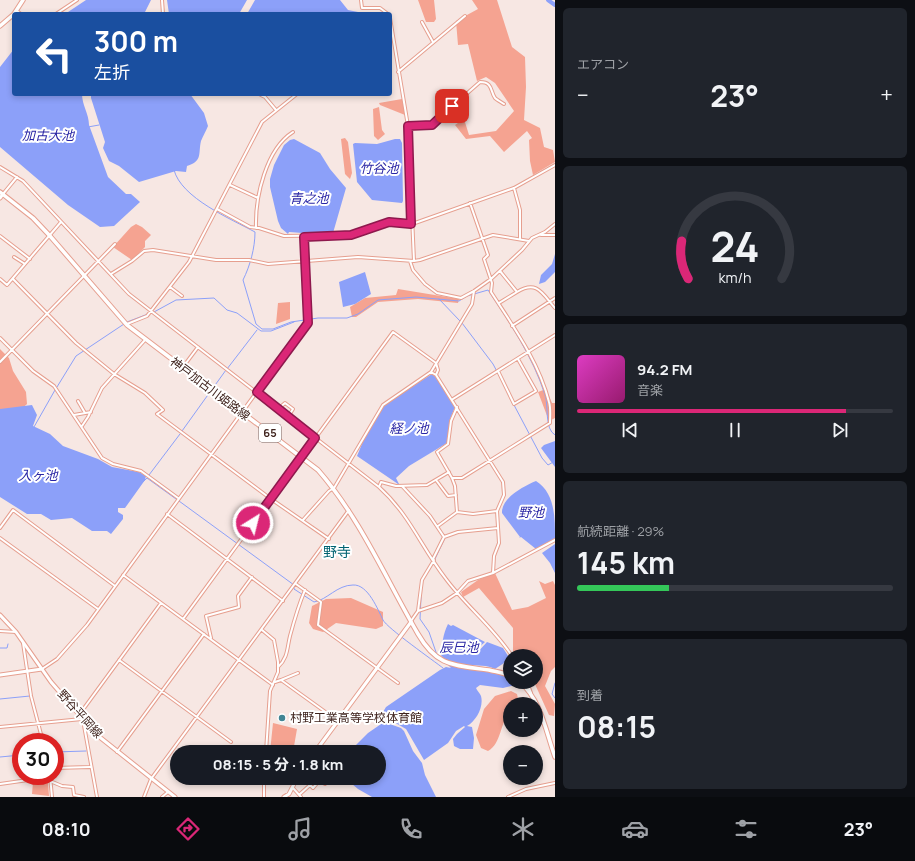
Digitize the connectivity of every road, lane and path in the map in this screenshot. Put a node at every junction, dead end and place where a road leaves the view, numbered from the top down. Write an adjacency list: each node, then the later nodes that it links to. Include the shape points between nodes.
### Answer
1 (23, 0): 5 (main road)
2 (77, 0): 6 (street)
3 (162, 0): 7 (street)
4 (361, 0): 8 (street, via 362,8 380,8)
5 (18, 10)
6 (59, 12)
7 (163, 12)
8 (385, 12)
9 (12, 16): 12 (main road)
10 (465, 16): 14 (street)
11 (422, 22): 14 (street)
12 (0, 26)
13 (392, 38): 15 (street)
14 (433, 42): 15 (street)
15 (398, 72): 20 (street)
16 (263, 96): 19 (street)
17 (294, 96): 19 (street)
18 (504, 104): 20 (street, via 494,96 486,83 480,82 432,125)
19 (276, 110): 25 (street, via 262,122)
20 (408, 126): 33 (street)
21 (293, 132): 29 (street, via 284,138 269,164)
22 (555, 165): 26 (street)
23 (0, 167): 24 (street)
24 (17, 177): 27 (street); 32 (street)
25 (230, 184): 29 (street); 31 (street)
26 (514, 188): 30 (street); 42 (street, via 520,210)
27 (2, 193): 28 (main road); 39 (main road, 神戸加古川姫路線 / 65, via 33,218)
28 (0, 198)
29 (258, 198): 35 (street)
30 (470, 203): 33 (street); 41 (street)
31 (217, 210): 35 (street); 45 (street)
32 (61, 222): 39 (street); 51 (street)
33 (411, 224): 40 (street, via 389,222 351,235); 50 (street)
34 (555, 224): 36 (street)
35 (256, 228): 40 (street, via 284,236)
36 (540, 235): 37 (street); 43 (street)
37 (555, 235)
38 (0, 236): 47 (street)
39 (50, 236): 47 (street); 55 (main road, 神戸加古川姫路線 / 65)
40 (304, 237): 48 (street)
41 (481, 239): 42 (street, via 493,235); 50 (street); 58 (street, via 488,255 484,259)
42 (520, 239): 43 (street)
43 (529, 241): 53 (street)
44 (115, 244): 51 (street)
45 (193, 256): 48 (street, via 268,264); 54 (street, via 147,250); 59 (street)
46 (14, 258): 52 (street)
47 (30, 259): 52 (street)
48 (305, 260): 49 (street, via 358,257); 85 (street, via 307,320)
49 (410, 261): 50 (street); 60 (street, via 412,270 437,293 461,298)
50 (414, 261)
51 (98, 262): 54 (street); 55 (street)
52 (25, 264): 56 (street)
53 (500, 271): 58 (street); 61 (street)
54 (110, 274): 67 (street, via 129,294)
55 (85, 276): 68 (street); 69 (main road, 神戸加古川姫路線 / 65)
56 (13, 278): 57 (street, via 7,285); 68 (street)
57 (0, 279)
58 (491, 279): 60 (street); 65 (street, via 491,292)
59 (170, 287): 62 (street); 67 (street)
60 (474, 291): 79 (street, via 472,304)
61 (517, 292): 64 (street, via 526,286 535,287); 65 (street)
62 (182, 296)
63 (555, 298): 64 (street)
64 (550, 302): 66 (street); 70 (street)
65 (499, 304): 70 (street)
66 (555, 308)
67 (152, 311): 69 (street); 74 (street)
68 (47, 314): 75 (street); 83 (street)
69 (127, 325): 73 (main road, 神戸加古川姫路線 / 65)
70 (512, 326): 76 (street)
71 (555, 335): 76 (street)
72 (0, 338): 75 (street)
73 (145, 340): 80 (main road, 神戸加古川姫路線 / 65); 83 (street)
74 (198, 347): 80 (street); 85 (street)
75 (12, 350): 78 (street); 93 (street, via 33,371 54,386)
76 (528, 351): 77 (street); 99 (street, via 550,403 550,424)
77 (518, 358): 81 (street); 81 (street, via 536,391 514,404)
78 (0, 362)
79 (436, 363): 82 (street); 84 (street); 96 (street, via 393,332)
80 (182, 368): 91 (main road, 神戸加古川姫路線 / 65)
81 (498, 371): 86 (street)
82 (431, 372): 84 (street); 100 (street, via 383,405)
83 (114, 374): 90 (street, via 102,388); 97 (street, via 145,393 163,410 157,414)
84 (436, 375): 86 (street)
85 (257, 392): 89 (street); 91 (street)
86 (452, 399): 88 (street)
87 (78, 401): 92 (street)
88 (457, 407): 99 (street); 101 (street, via 451,421 448,444 437,452)
89 (278, 409): 94 (street); 94 (street, via 285,403 293,409)
90 (91, 412): 92 (street); 95 (street)
91 (242, 412): 97 (street); 98 (main road, 神戸加古川姫路線 / 65)
92 (85, 413): 93 (street)
93 (74, 415): 95 (street)
94 (288, 417): 96 (street)
95 (82, 426): 108 (street, via 102,458 113,464 141,471)
96 (315, 438): 98 (street); 100 (street)
97 (211, 455): 108 (street); 109 (street)
98 (301, 457): 106 (main road, 神戸加古川姫路線 / 65, via 318,470); 109 (street)
99 (490, 461): 102 (street, via 462,478); 111 (street, via 503,482 504,495)
100 (347, 463): 105 (street); 106 (street)
101 (449, 472): 102 (street); 103 (street)
102 (452, 478): 107 (street)
103 (436, 480): 104 (street, via 427,485); 107 (street, via 448,496)
104 (401, 485): 105 (street, via 381,482); 115 (street)
105 (379, 487): 123 (street, via 395,502)
106 (334, 488): 110 (main road, 神戸加古川姫路線 / 65); 114 (street)
107 (456, 495): 112 (street)
108 (179, 498): 113 (street)
109 (271, 499): 114 (street); 122 (street)
110 (349, 510): 120 (street); 137 (main road, 神戸加古川姫路線 / 65)
111 (497, 511): 112 (street, via 473,514); 117 (street)
112 (457, 512): 115 (street)
113 (167, 514): 122 (street); 125 (street)
114 (302, 520): 120 (street)
115 (438, 526): 118 (street)
116 (0, 528): 128 (street, via 13,510)
117 (498, 528): 118 (street, via 458,532); 124 (street, via 499,543 494,556)
118 (444, 537): 123 (street)
119 (0, 538): 133 (street)
120 (329, 539): 127 (street)
121 (555, 540): 124 (street)
122 (227, 558): 126 (street); 136 (street)
123 (433, 560): 130 (street); 134 (street, via 422,580)
124 (493, 573): 130 (street, via 468,581)
125 (123, 575): 128 (street); 132 (street)
126 (252, 577): 131 (street); 142 (street, via 238,596 239,607 206,616)
127 (296, 584): 129 (street); 131 (street)
128 (115, 586): 133 (street)
129 (305, 590): 147 (street, via 288,650 284,661); 148 (street, via 321,602 318,625)
130 (457, 593): 134 (street, via 442,603); 144 (street)
131 (283, 601): 138 (street)
132 (161, 603): 136 (street); 146 (street)
133 (98, 609): 149 (street, via 57,659)
134 (418, 611): 137 (street)
135 (0, 615): 140 (main road, 野谷平岡線)
136 (183, 619): 141 (street)
137 (411, 622): 148 (main road); 152 (main road, 神戸加古川姫路線 / 65, via 425,646 441,660)
138 (262, 630): 145 (street); 147 (street, via 274,640)
139 (0, 631): 140 (street)
140 (16, 632): 143 (main road, 野谷平岡線)
141 (204, 634): 142 (street); 160 (street)
142 (211, 639): 145 (street)
143 (23, 642): 149 (main road, 野谷平岡線); 150 (street)
144 (507, 649)
145 (238, 659): 157 (street); 163 (street)
146 (119, 660): 160 (street); 162 (street)
147 (278, 667): 155 (street)
148 (377, 668): 156 (street); 165 (main road)
149 (42, 669): 150 (main road); 162 (main road, 野谷平岡線)
150 (27, 672): 153 (main road); 166 (street)
151 (298, 673): 154 (street)
152 (503, 673)
153 (0, 675)
154 (281, 680): 155 (street); 165 (street)
155 (275, 682): 157 (street)
156 (398, 684)
157 (273, 685): 170 (street, via 270,691)
158 (527, 689): 161 (main road)
159 (530, 689): 161 (street)
160 (162, 692): 163 (street); 172 (street)
161 (532, 694): 173 (main road)
162 (79, 715): 164 (main road, 野谷平岡線)
163 (196, 717): 169 (street); 176 (street)
164 (82, 719): 166 (street); 172 (main road, 野谷平岡線); 174 (street)
165 (338, 721): 171 (main road)
166 (39, 724): 167 (street); 168 (street)
167 (0, 727)
168 (41, 733)
169 (231, 742)
170 (266, 745)
171 (320, 745)
172 (117, 752): 176 (main road, 野谷平岡線)
173 (555, 757)
174 (90, 767): 175 (street); 191 (street)
175 (64, 768)
176 (150, 779): 186 (main road, 野谷平岡線); 192 (street)
177 (12, 782): 179 (street)
178 (555, 783): 197 (street, via 526,789)
179 (0, 784)
180 (50, 785): 189 (street)
181 (60, 785): 187 (street, via 72,786)
182 (264, 785): 195 (street)
183 (294, 785): 185 (main road)
184 (310, 785): 188 (street)
185 (293, 788): 188 (street); 196 (main road)
186 (168, 792): 193 (street); 194 (main road, 野谷平岡線)
187 (74, 796): 190 (street)
188 (301, 796)
189 (52, 797)
190 (84, 797)
191 (96, 797)
192 (144, 797)
193 (162, 797)
194 (175, 797)
195 (264, 797)
196 (284, 797)
197 (508, 797)

